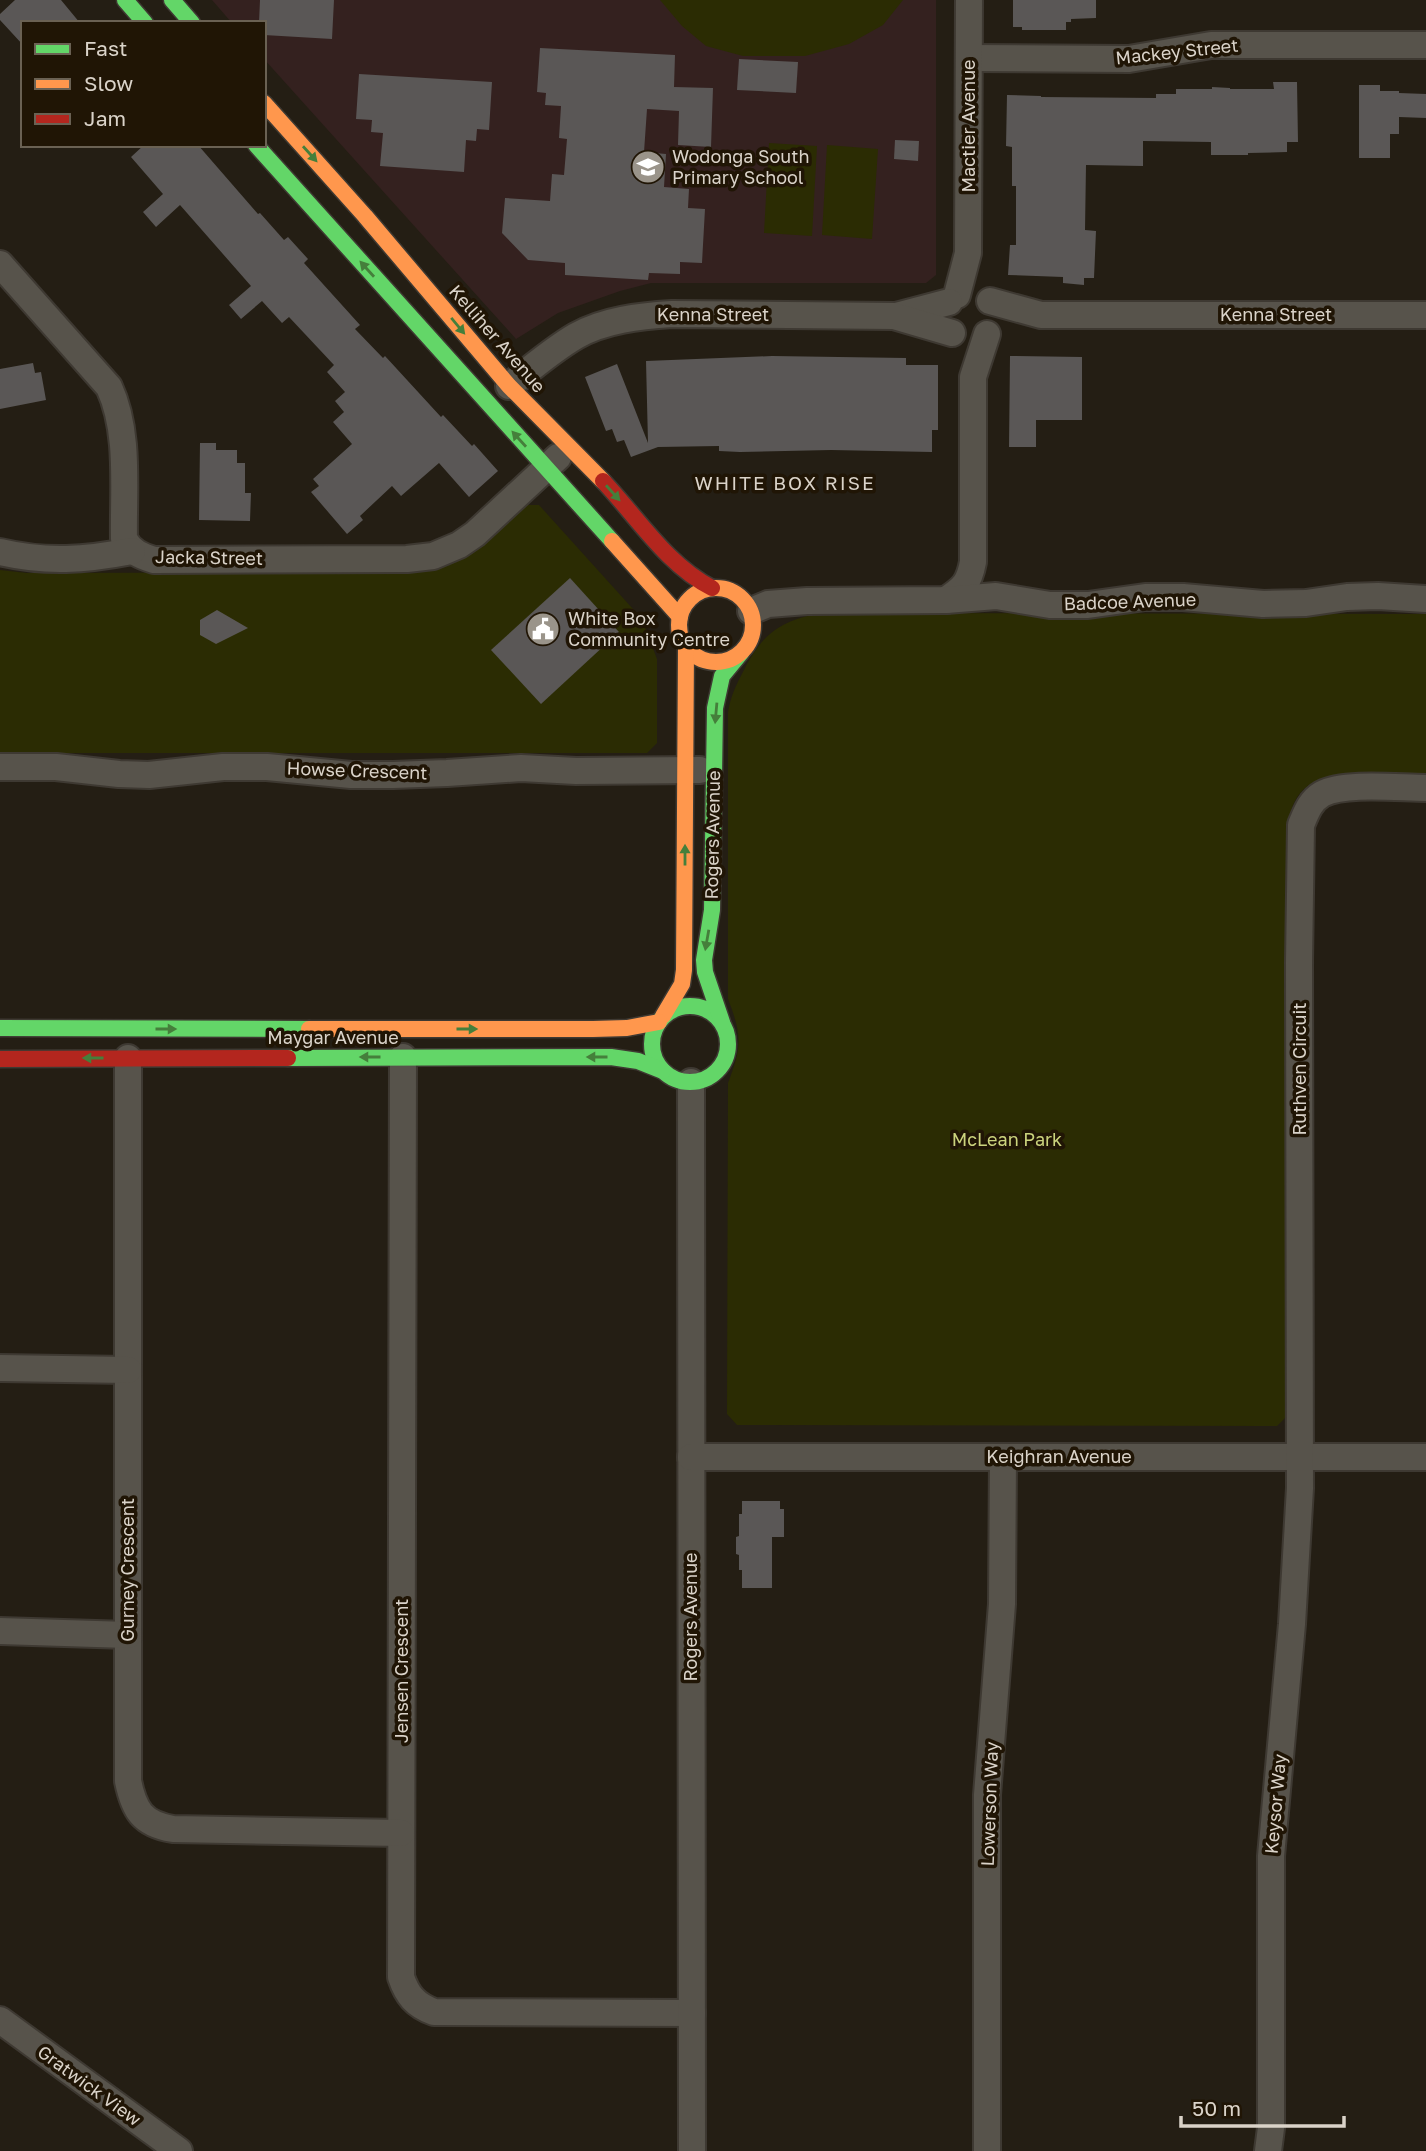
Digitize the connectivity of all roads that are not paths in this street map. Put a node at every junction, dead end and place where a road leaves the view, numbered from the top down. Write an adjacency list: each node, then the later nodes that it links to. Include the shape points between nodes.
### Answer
1 (125, 0): 4 (street)
2 (172, 0): 5 (street)
3 (969, 0): 7 (street, Mactier Avenue)
4 (143, 21)
5 (190, 21)
6 (1426, 45): 7 (street, Mackey Street, via 1211,45 1129,59)
7 (969, 58): 11 (street, Mactier Avenue)
8 (266, 105): 18 (street, Kelliher Avenue, one-way to 18)
9 (258, 147): 20 (street, one-way to 9)
10 (0, 264): 21 (street, Jacka Street, via 109,387 122,428 124,539)
11 (969, 298): 12 (street, Kenna Street); 14 (street, Kenna Street); 15 (street, via 994,311); 16 (street, via 945,318)
12 (1041, 315): 13 (street, Kenna Street); 15 (street, Kenna Street)
13 (1426, 315)
14 (894, 316): 16 (street, Kenna Street); 18 (street, Kenna Street, via 645,316 577,336)
15 (988, 332): 16 (street, via 972,340); 17 (street)
16 (954, 335): 17 (street)
17 (972, 377): 25 (street, via 972,562 963,589)
18 (509, 386): 19 (street, Kelliher Avenue)
19 (570, 447): 20 (street, Jacka Street); 23 (street, Kelliher Avenue, one-way to 23, via 672,559)
20 (546, 468): 21 (street, Jacka Street, via 475,534 433,556 154,559); 27 (street)
21 (132, 551): 22 (street, via 59,561)
22 (0, 552)
23 (712, 588): 26 (street, via 736,593); 27 (street, via 691,597)
24 (1426, 599): 25 (street, Badcoe Avenue, via 1378,596 1263,604 1146,597 1088,605 1050,605 996,596)
25 (946, 600): 26 (street, Badcoe Avenue, via 807,601 768,604)
26 (751, 611): 29 (street, via 753,633)
27 (680, 617): 28 (street)
28 (686, 647): 29 (street, via 706,661 731,660); 31 (street, Rogers Avenue)
29 (741, 653): 32 (street, Rogers Avenue, one-way to 32, via 722,676 715,708)
30 (0, 767): 31 (street, Howse Crescent, via 149,775 234,767 351,775 521,768)
31 (685, 770): 32 (street, Howse Crescent); 34 (street, Rogers Avenue, one-way to 31, via 682,984 684,970)
32 (714, 771): 35 (street, Rogers Avenue, one-way to 35, via 712,910 704,960)
33 (1426, 788): 48 (street, Ruthven Circuit, via 1340,788 1321,795 1308,807 1301,825)
34 (661, 1019): 35 (street, via 687,1005 712,1012); 38 (street, Maygar Avenue, one-way to 34, via 615,1029); 42 (street, Rogers Avenue, via 654,1031 653,1052)
35 (722, 1021): 43 (street, Rogers Avenue, via 729,1044 722,1066 713,1075)
36 (0, 1028): 37 (street, Maygar Avenue)
37 (127, 1029): 38 (street, Maygar Avenue, one-way to 38); 40 (street)
38 (403, 1029): 39 (street)
39 (403, 1057): 40 (street, Maygar Avenue, one-way to 40); 42 (street, Maygar Avenue, one-way to 39, via 611,1057); 52 (street, Jensen Crescent)
40 (128, 1058): 41 (street, Maygar Avenue, one-way to 41); 45 (street, Gurney Crescent)
41 (0, 1059)
42 (663, 1071): 43 (street)
43 (691, 1082): 46 (street, Rogers Avenue)
44 (0, 1368): 45 (street)
45 (128, 1370): 51 (street, Gurney Crescent)
46 (691, 1457): 47 (street, Keighran Avenue); 53 (street, Rogers Avenue)
47 (1003, 1457): 48 (street, Keighran Avenue); 57 (street, Lowerson Way, via 1002,1604 987,1795)
48 (1300, 1457): 49 (street, Keighran Avenue); 58 (street, Keysor Way, via 1292,1624 1271,1856)
49 (1426, 1457)
50 (0, 1631): 51 (street)
51 (128, 1635): 52 (street, Gurney Crescent, via 128,1781 144,1818 173,1829)
52 (401, 1833): 53 (street, Jensen Crescent, via 401,1977 406,1992 420,2006 434,2012)
53 (692, 2013): 56 (street, Rogers Avenue)
54 (0, 2020): 55 (street, Gratwick View)
55 (179, 2151)
56 (692, 2151)
57 (987, 2151)
58 (1268, 2151)

